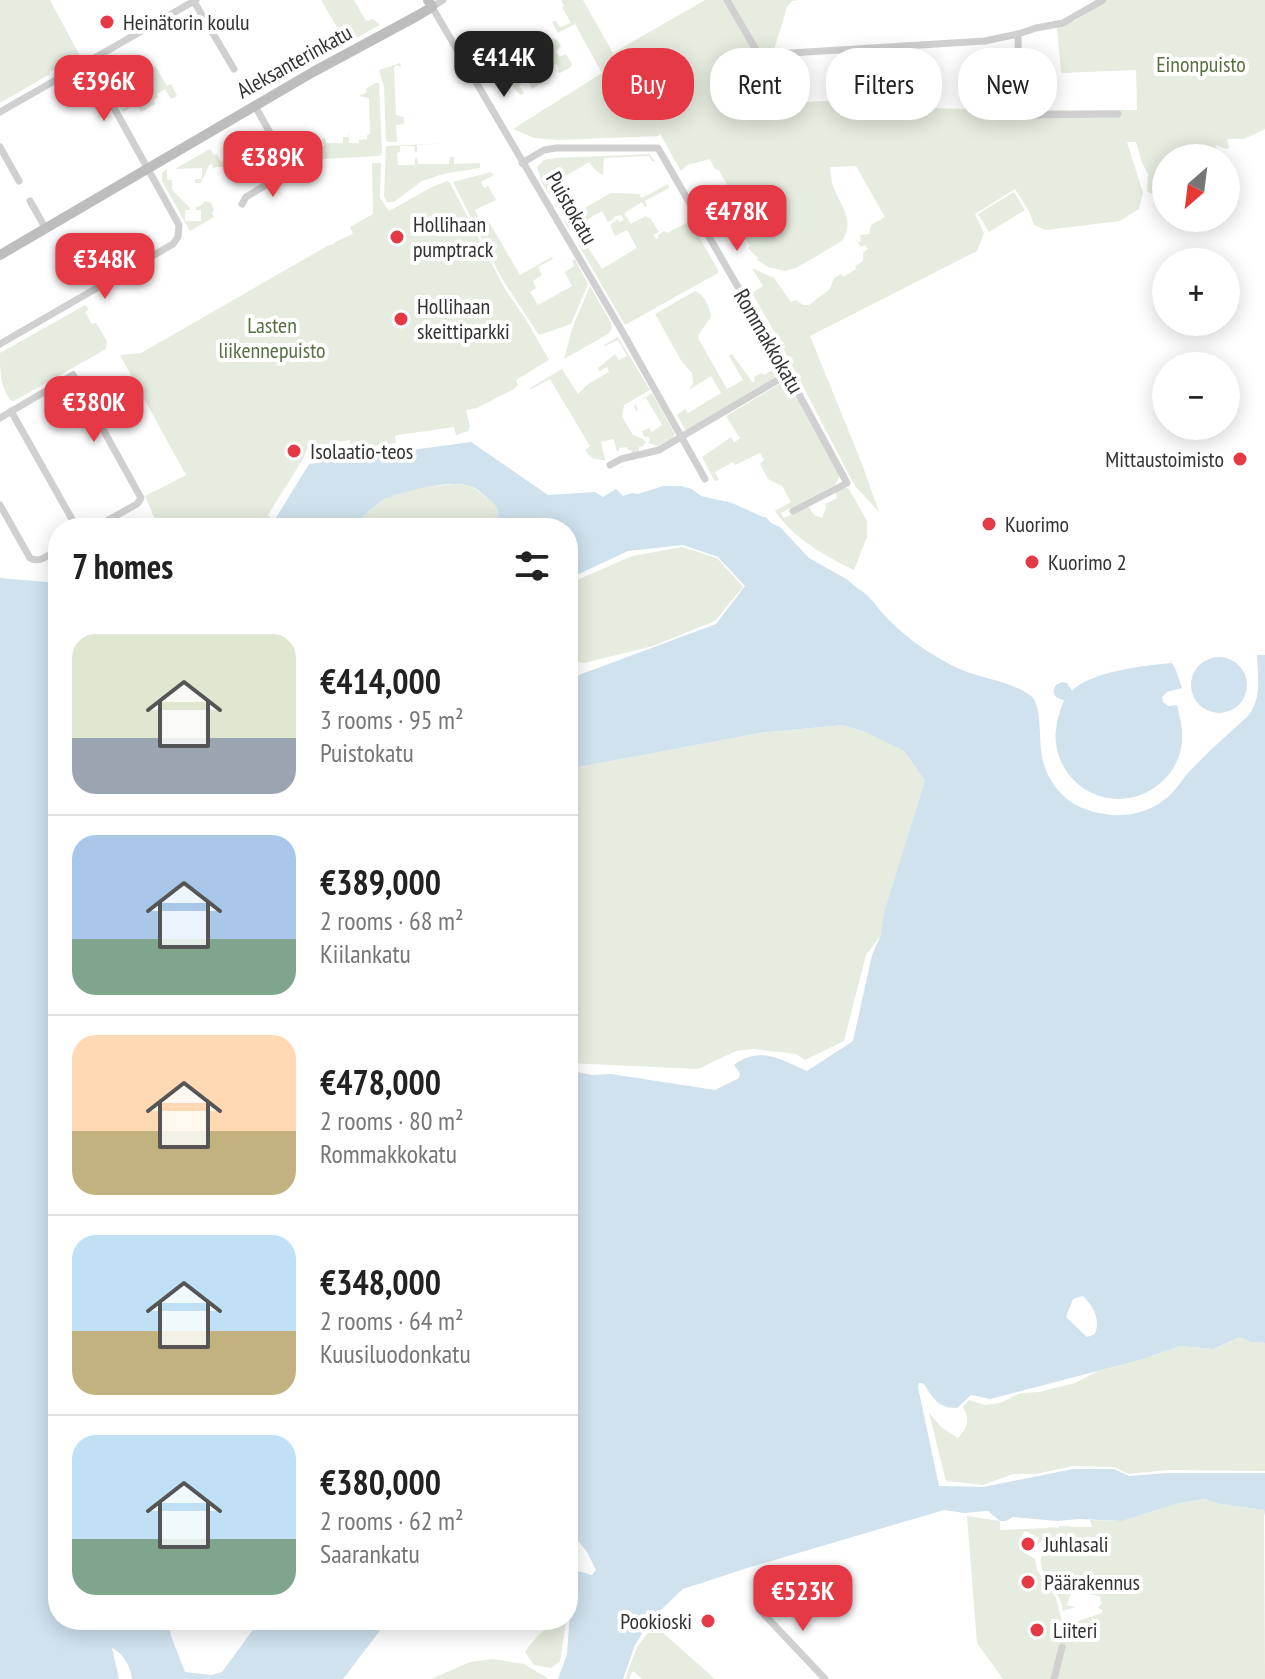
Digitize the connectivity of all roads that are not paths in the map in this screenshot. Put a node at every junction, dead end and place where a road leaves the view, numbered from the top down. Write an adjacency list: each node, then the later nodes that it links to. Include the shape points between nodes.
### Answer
1 (194, 0): 7 (street); 8 (street)
2 (443, 0): 5 (street, Aleksanterinkatu)
3 (727, 0): 6 (street, via 759,55 985,41)
4 (1103, 0): 6 (street, via 1069,21)
5 (430, 3): 9 (main road, Aleksanterinkatu); 13 (street, Puistokatu)
6 (1018, 34): 11 (street, via 1019,115)
7 (88, 61): 10 (street); 14 (street)
8 (234, 69)
9 (255, 106): 14 (main road, Aleksanterinkatu); 17 (street, via 287,168)
10 (0, 112)
11 (1118, 114)
12 (0, 147): 15 (street)
13 (522, 163): 21 (street, Rommakkokatu, via 556,148 658,148); 24 (street, Puistokatu)
14 (148, 170): 18 (main road, Aleksanterinkatu); 20 (street, via 179,225 173,244)
15 (19, 181)
16 (30, 201): 18 (street)
17 (242, 204)
18 (46, 229): 19 (main road, Aleksanterinkatu)
19 (0, 255)
20 (0, 344)
21 (788, 374): 24 (street); 28 (street, Rommakkokatu, via 847,483)
22 (11, 411): 23 (street); 29 (street); 30 (street, via 75,371 141,498)
23 (0, 418)
24 (682, 436): 25 (street, via 659,450); 26 (street, Puistokatu)
25 (610, 465)
26 (705, 479)
27 (0, 505): 31 (street, via 30,558)
28 (793, 511)
29 (71, 518)
30 (112, 518)
31 (48, 555)
32 (759, 1609): 34 (street)
33 (1062, 1647): 35 (street)
34 (825, 1679)
35 (1054, 1679)

